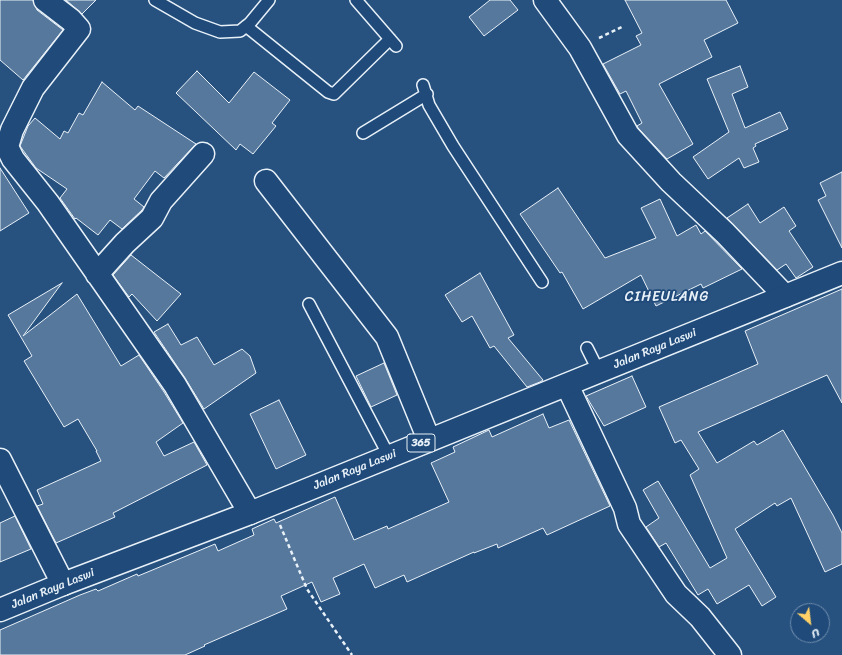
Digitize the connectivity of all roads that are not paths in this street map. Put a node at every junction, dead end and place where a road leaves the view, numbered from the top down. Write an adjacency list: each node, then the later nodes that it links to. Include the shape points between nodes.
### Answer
1 (45, 0): 11 (street, via 79,29 33,88 12,130 7,147 13,159 48,203)
2 (155, 0): 6 (lane, via 195,23 220,32 240,31)
3 (269, 0): 6 (lane)
4 (356, 0): 6 (lane, via 393,42 334,94 328,92)
5 (545, 0): 13 (street, via 580,48 628,136)
6 (246, 26)
7 (363, 133): 12 (lane, via 425,90 429,105)
8 (203, 154): 11 (street, via 161,201 152,218)
9 (266, 181): 18 (street, via 387,337)
10 (842, 273): 13 (street, Jalan Raya Laswi / 365)
11 (97, 274): 21 (street, via 175,384)
12 (542, 282)
13 (785, 296): 16 (street, Jalan Raya Laswi / 365)
14 (309, 304): 19 (lane)
15 (587, 348): 16 (lane)
16 (599, 372): 17 (street, Jalan Raya Laswi / 365)
17 (567, 385): 18 (street, Jalan Raya Laswi / 365); 24 (street, via 625,508 629,524 676,594 700,616)
18 (429, 440): 19 (street, Jalan Raya Laswi / 365)
19 (389, 456): 21 (street, Jalan Raya Laswi / 365)
20 (0, 462): 22 (street)
21 (250, 513): 22 (street, Jalan Raya Laswi / 365)
22 (62, 584): 23 (street, Jalan Raya Laswi / 365)
23 (0, 610)
24 (730, 655)

